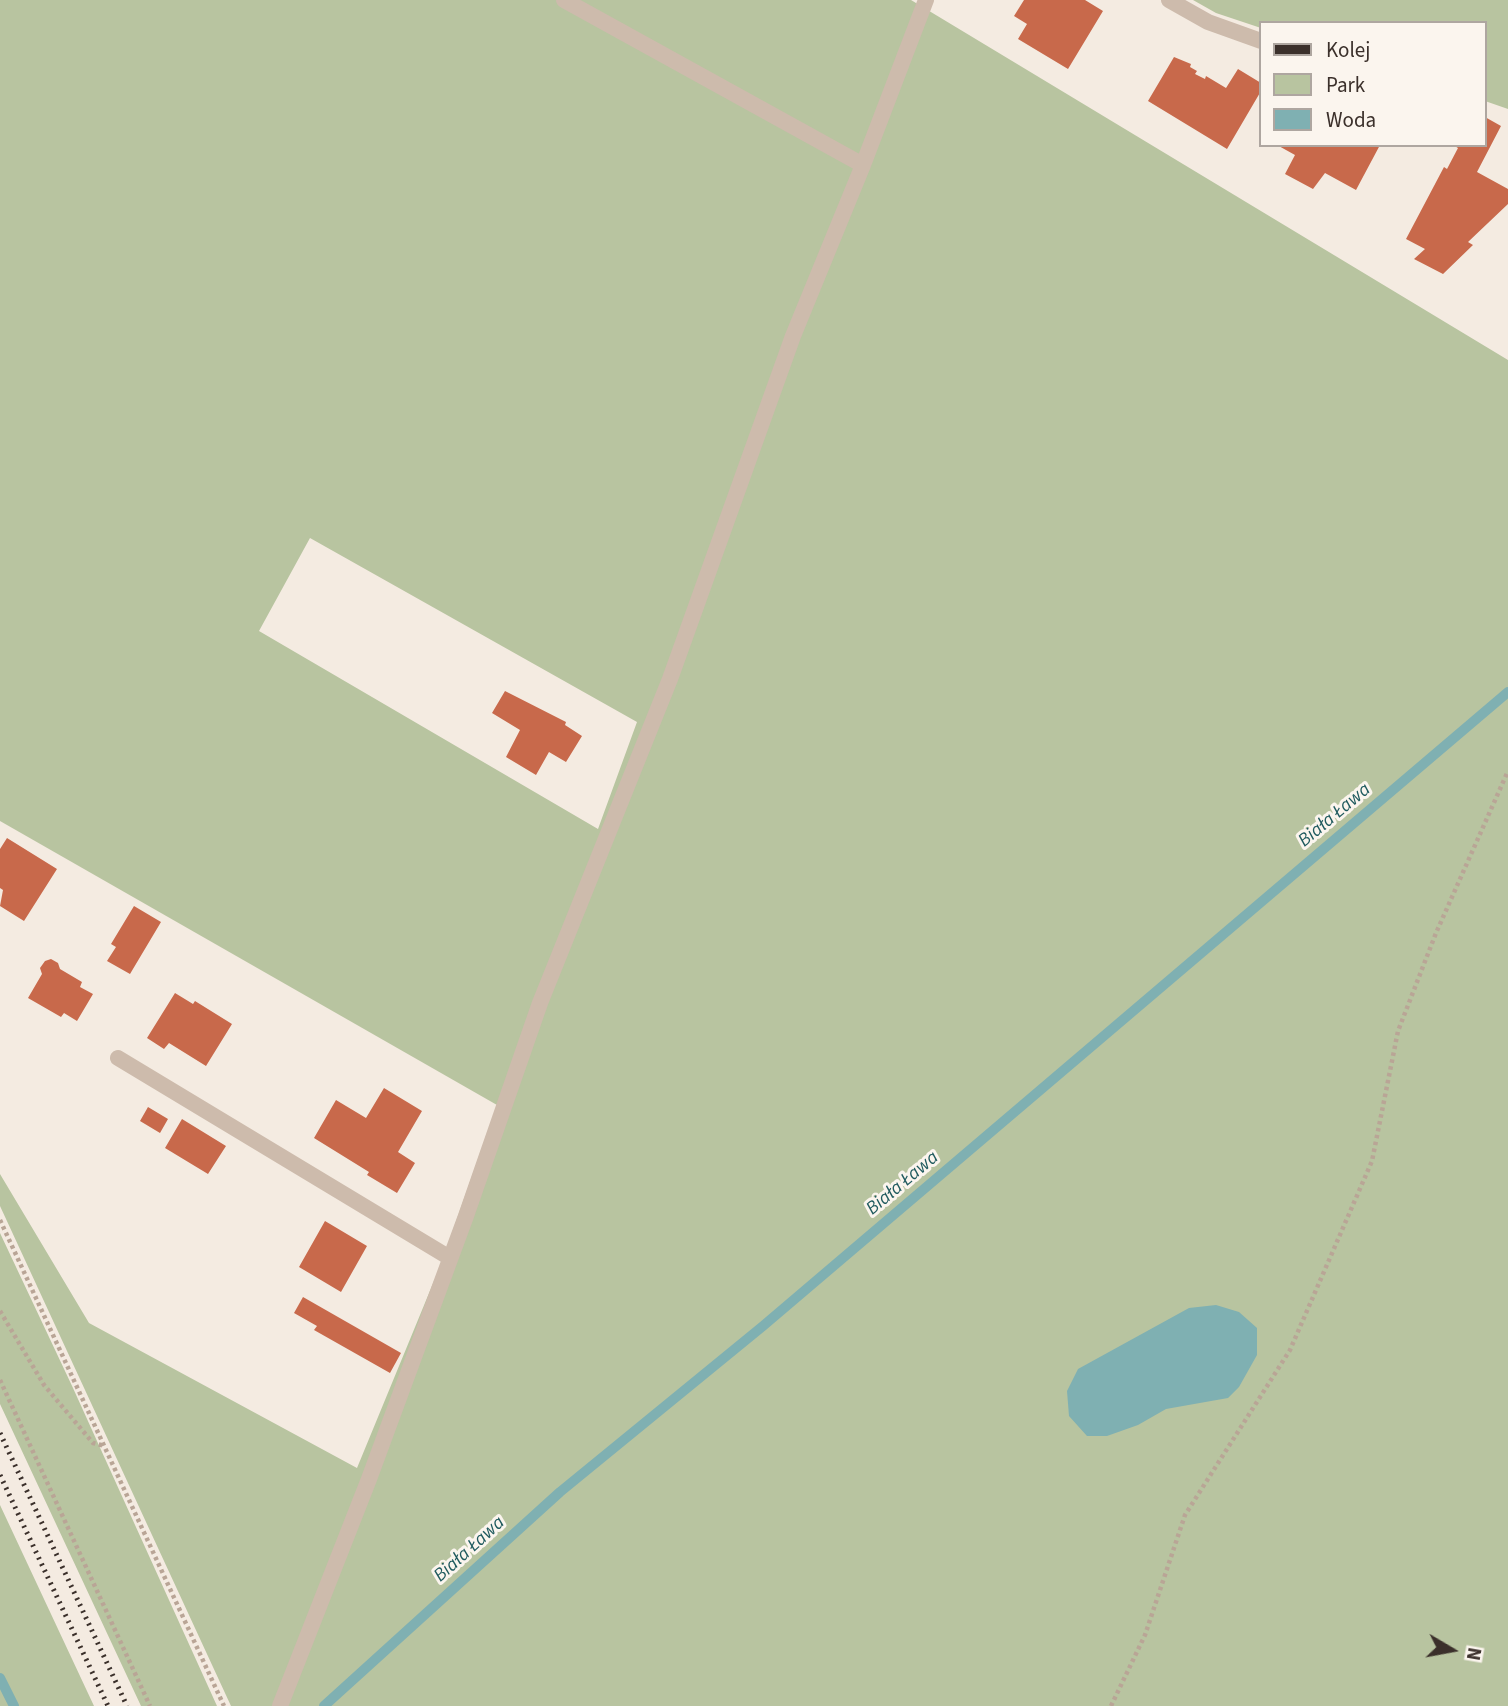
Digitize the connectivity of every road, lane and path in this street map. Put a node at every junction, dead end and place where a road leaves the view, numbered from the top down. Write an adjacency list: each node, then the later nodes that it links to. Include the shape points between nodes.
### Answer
1 (564, 0): 5 (lane)
2 (926, 0): 5 (lane)
3 (1169, 0): 4 (lane, via 1208,22)
4 (1260, 41)
5 (863, 165): 9 (lane, via 793,336 670,680 540,1003)
6 (1508, 771): 16 (path, via 1398,1031 1372,1161 1290,1350 1185,1515 1146,1634)
7 (118, 1058): 9 (lane)
8 (0, 1220): 12 (path)
9 (450, 1258): 15 (lane)
10 (0, 1311): 12 (path, via 44,1385 93,1443)
11 (0, 1380): 13 (path)
12 (105, 1446): 14 (path)
13 (150, 1706)
14 (224, 1706)
15 (280, 1706)
16 (1111, 1706)

